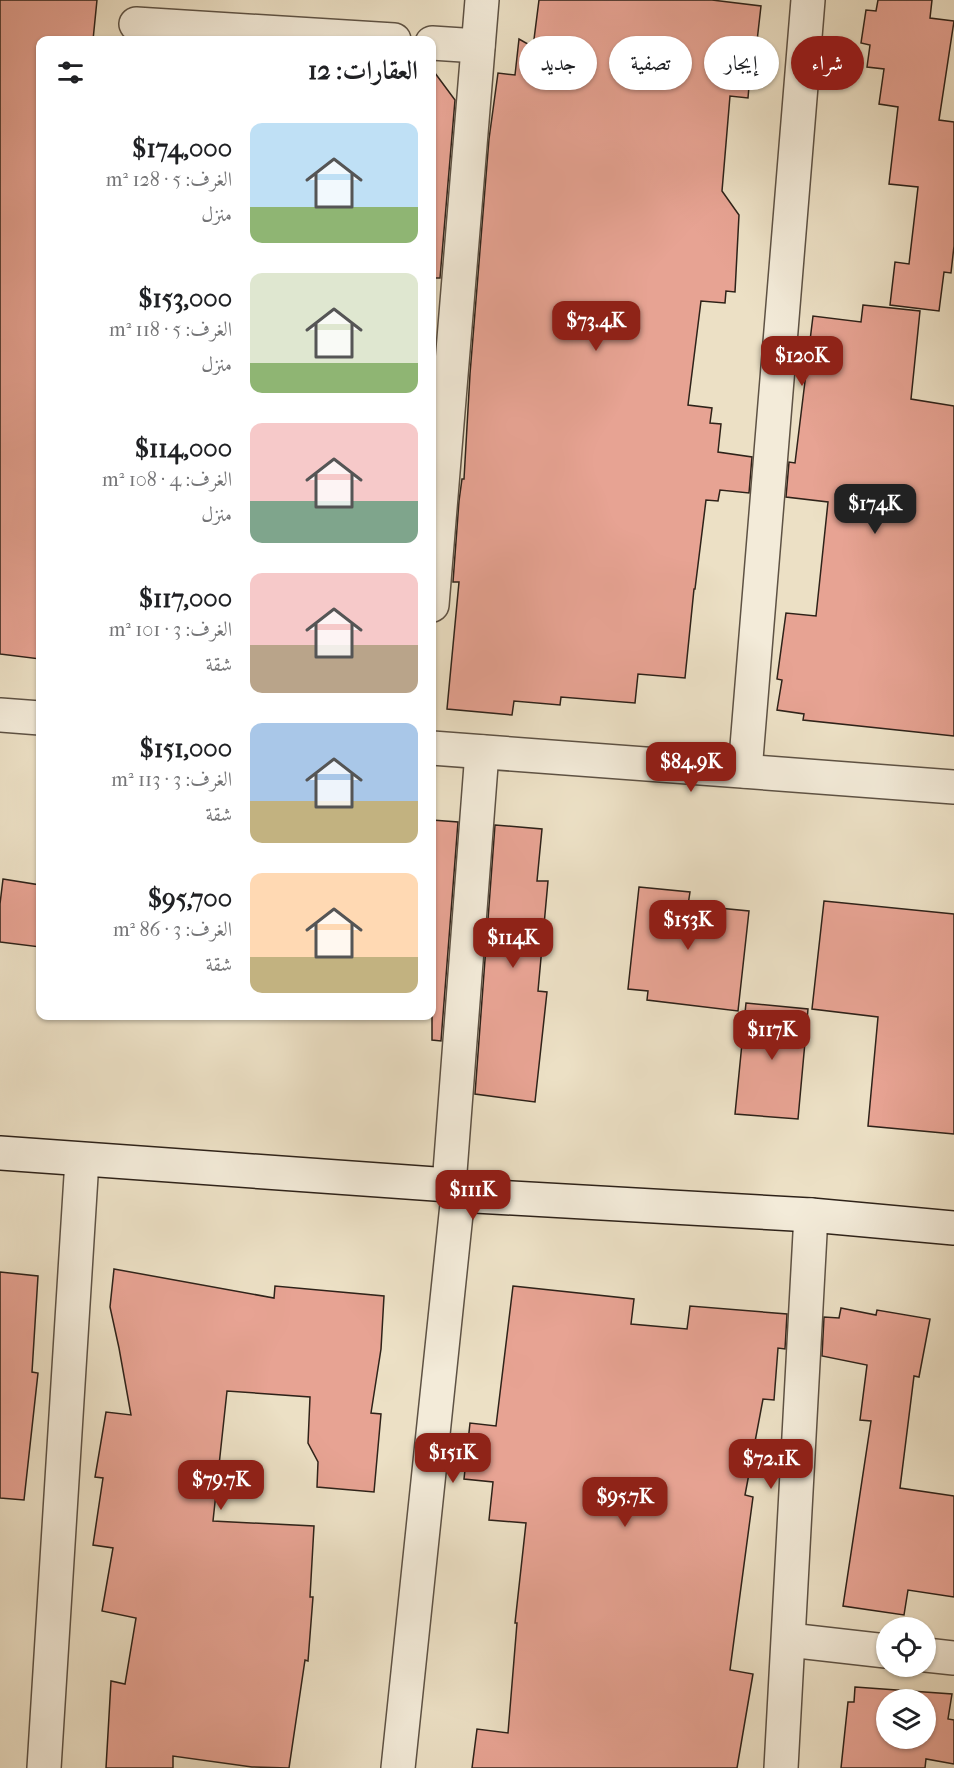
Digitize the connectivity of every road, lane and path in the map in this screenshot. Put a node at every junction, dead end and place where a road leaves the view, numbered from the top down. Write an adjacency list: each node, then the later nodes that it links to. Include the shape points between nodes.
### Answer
1 (482, 0): 6 (street)
2 (808, 0): 12 (street)
3 (136, 21): 4 (street)
4 (340, 36)
5 (436, 43): 6 (street)
6 (478, 46): 7 (street)
7 (436, 556)
8 (0, 715): 9 (street)
9 (36, 718)
10 (436, 748): 11 (street)
11 (482, 752): 12 (street); 16 (street)
12 (745, 771): 13 (street)
13 (954, 787)
14 (0, 1153): 15 (street)
15 (82, 1160): 16 (street); 23 (street)
16 (454, 1190): 17 (street); 24 (street)
17 (811, 1215): 18 (street); 19 (street)
18 (954, 1228)
19 (789, 1640): 20 (street); 25 (street)
20 (876, 1650)
21 (936, 1656): 22 (street)
22 (954, 1658)
23 (44, 1768)
24 (398, 1768)
25 (781, 1768)

